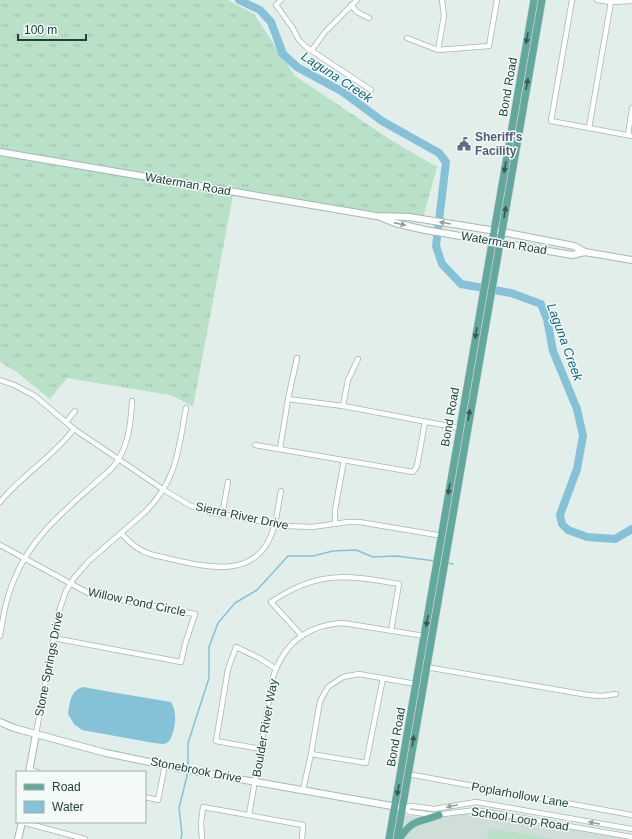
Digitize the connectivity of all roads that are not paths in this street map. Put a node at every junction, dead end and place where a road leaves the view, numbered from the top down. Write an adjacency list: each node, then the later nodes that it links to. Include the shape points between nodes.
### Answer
1 (281, 0): 14 (street, via 276,5 299,40)
2 (357, 0): 11 (street)
3 (442, 0): 15 (street, via 443,22)
4 (497, 0): 15 (street, via 489,46)
5 (534, 0): 22 (main road, Bond Road, one-way to 22)
6 (542, 0): 22 (main road, Bond Road, one-way to 6)
7 (572, 0): 18 (street, via 551,121)
8 (597, 0): 10 (street)
9 (632, 1): 10 (street)
10 (612, 2): 18 (street)
11 (351, 6): 12 (street); 14 (street, via 325,32)
12 (369, 18)
13 (407, 38): 15 (street)
14 (312, 50): 16 (street)
15 (438, 50)
16 (371, 90)
17 (632, 108): 19 (street)
18 (589, 128): 19 (street)
19 (630, 136)
20 (0, 152): 21 (main road, Waterman Road)
21 (376, 216): 22 (main road, Waterman Road, one-way to 21, via 409,216); 23 (main road, Waterman Road, one-way to 23, via 425,230)
22 (498, 232): 23 (main road, Bond Road); 24 (main road, Waterman Road, via 574,246)
23 (497, 241): 24 (main road, Waterman Road, via 572,255); 36 (main road, Bond Road, one-way to 36, via 486,276); 43 (main road, Bond Road, one-way to 23, via 494,278)
24 (585, 252): 25 (main road, Waterman Road)
25 (632, 260)
26 (297, 358): 29 (street)
27 (358, 359): 31 (street, via 348,380)
28 (0, 380): 34 (street, Sierra River Drive, via 35,396)
29 (288, 399): 31 (street); 39 (street)
30 (132, 401): 40 (street, via 126,445)
31 (343, 406): 35 (street)
32 (186, 408): 44 (street, Stone Springs Drive, via 177,459)
33 (75, 411): 34 (street)
34 (66, 422): 37 (street, Sierra River Drive)
35 (425, 422): 36 (street); 41 (street, via 417,466 413,472)
36 (459, 428): 43 (main road, via 463,434 456,470); 51 (main road, Bond Road, one-way to 51)
37 (74, 429): 40 (street, Sierra River Drive); 46 (street, via 60,446)
38 (255, 445): 39 (street)
39 (280, 449): 41 (street)
40 (119, 460): 44 (street, Sierra River Drive); 53 (street, via 52,523)
41 (344, 460): 49 (street, via 334,510)
42 (228, 482): 47 (street)
43 (458, 482): 51 (main road, Bond Road)
44 (164, 490): 47 (street, Sierra River Drive, via 191,506); 50 (street, Stone Springs Drive, via 151,506)
45 (281, 491): 48 (street)
46 (1, 498)
47 (222, 515): 48 (street, Sierra River Drive)
48 (275, 524): 49 (street, Sierra River Drive, via 312,527); 50 (street, via 269,541 260,553 249,561 227,568 145,553)
49 (335, 524): 51 (street, Sierra River Drive, via 368,523)
50 (121, 533): 55 (street, Stone Springs Drive, via 88,561)
51 (445, 536): 54 (main road, Bond Road)
52 (0, 545): 53 (street)
53 (24, 558): 55 (street); 57 (street, via 9,594)
54 (439, 571): 59 (main road, Bond Road, one-way to 59); 61 (main road, Bond Road)
55 (70, 584): 60 (street, Stone Springs Drive, via 60,608); 60 (street, Willow Pond Circle, via 99,596 195,614 181,662)
56 (391, 631): 58 (street, Boulder River Way, via 343,623 318,628); 58 (street, via 399,584 362,577 338,577 305,584 271,602); 59 (street, Boulder River Way)
57 (0, 636)
58 (302, 636): 62 (street, Boulder River Way, via 288,648)
59 (424, 636): 64 (main road, via 427,641 422,674); 65 (main road, Bond Road)
60 (53, 638): 68 (street, Stone Springs Drive)
61 (426, 667): 64 (main road, Bond Road); 66 (street, via 588,695)
62 (276, 669): 69 (street, Boulder River Way); 69 (street, via 236,647 228,669 216,741)
63 (383, 678): 65 (street); 70 (street, via 359,674 343,677 328,687 320,700); 70 (street, via 366,763)
64 (424, 680): 73 (main road, Bond Road, one-way to 64)
65 (416, 684): 77 (main road, Bond Road, one-way to 77)
66 (616, 694)
67 (0, 722): 68 (main road, Stonebrook Drive)
68 (36, 734): 71 (main road, Stonebrook Drive, via 106,753); 72 (main road, Stone Springs Drive)
69 (261, 749): 74 (street, Boulder River Way)
70 (311, 754): 75 (street)
71 (165, 764): 74 (main road, Stonebrook Drive); 76 (street, via 158,800)
72 (29, 771)
73 (408, 774): 78 (main road, Bond Road); 82 (street, Poplarhollow Lane)
74 (255, 782): 75 (main road, Stonebrook Drive); 80 (street, Boulder River Way)
75 (303, 790): 77 (main road, Stonebrook Drive)
76 (146, 797)
77 (395, 806): 78 (main road, Stonebrook Drive); 93 (main road, Bond Road)
78 (403, 808): 79 (street, School Loop Road); 86 (street, School Loop Road, one-way to 78, via 476,802 434,809 411,806); 94 (main road, Bond Road)
79 (414, 813): 81 (street, School Loop Road); 85 (street)
80 (249, 815): 91 (street, via 203,807); 92 (street, via 303,826)
81 (439, 815): 85 (main road); 87 (street, School Loop Road, via 476,810)
82 (632, 815)
83 (22, 823): 89 (main road)
84 (25, 823): 88 (street)
85 (413, 823): 94 (main road)
86 (632, 830)
87 (632, 837)
88 (73, 838): 90 (street)
89 (18, 839)
90 (85, 839)
91 (202, 839)
92 (302, 839)
93 (389, 839)
94 (398, 839)

